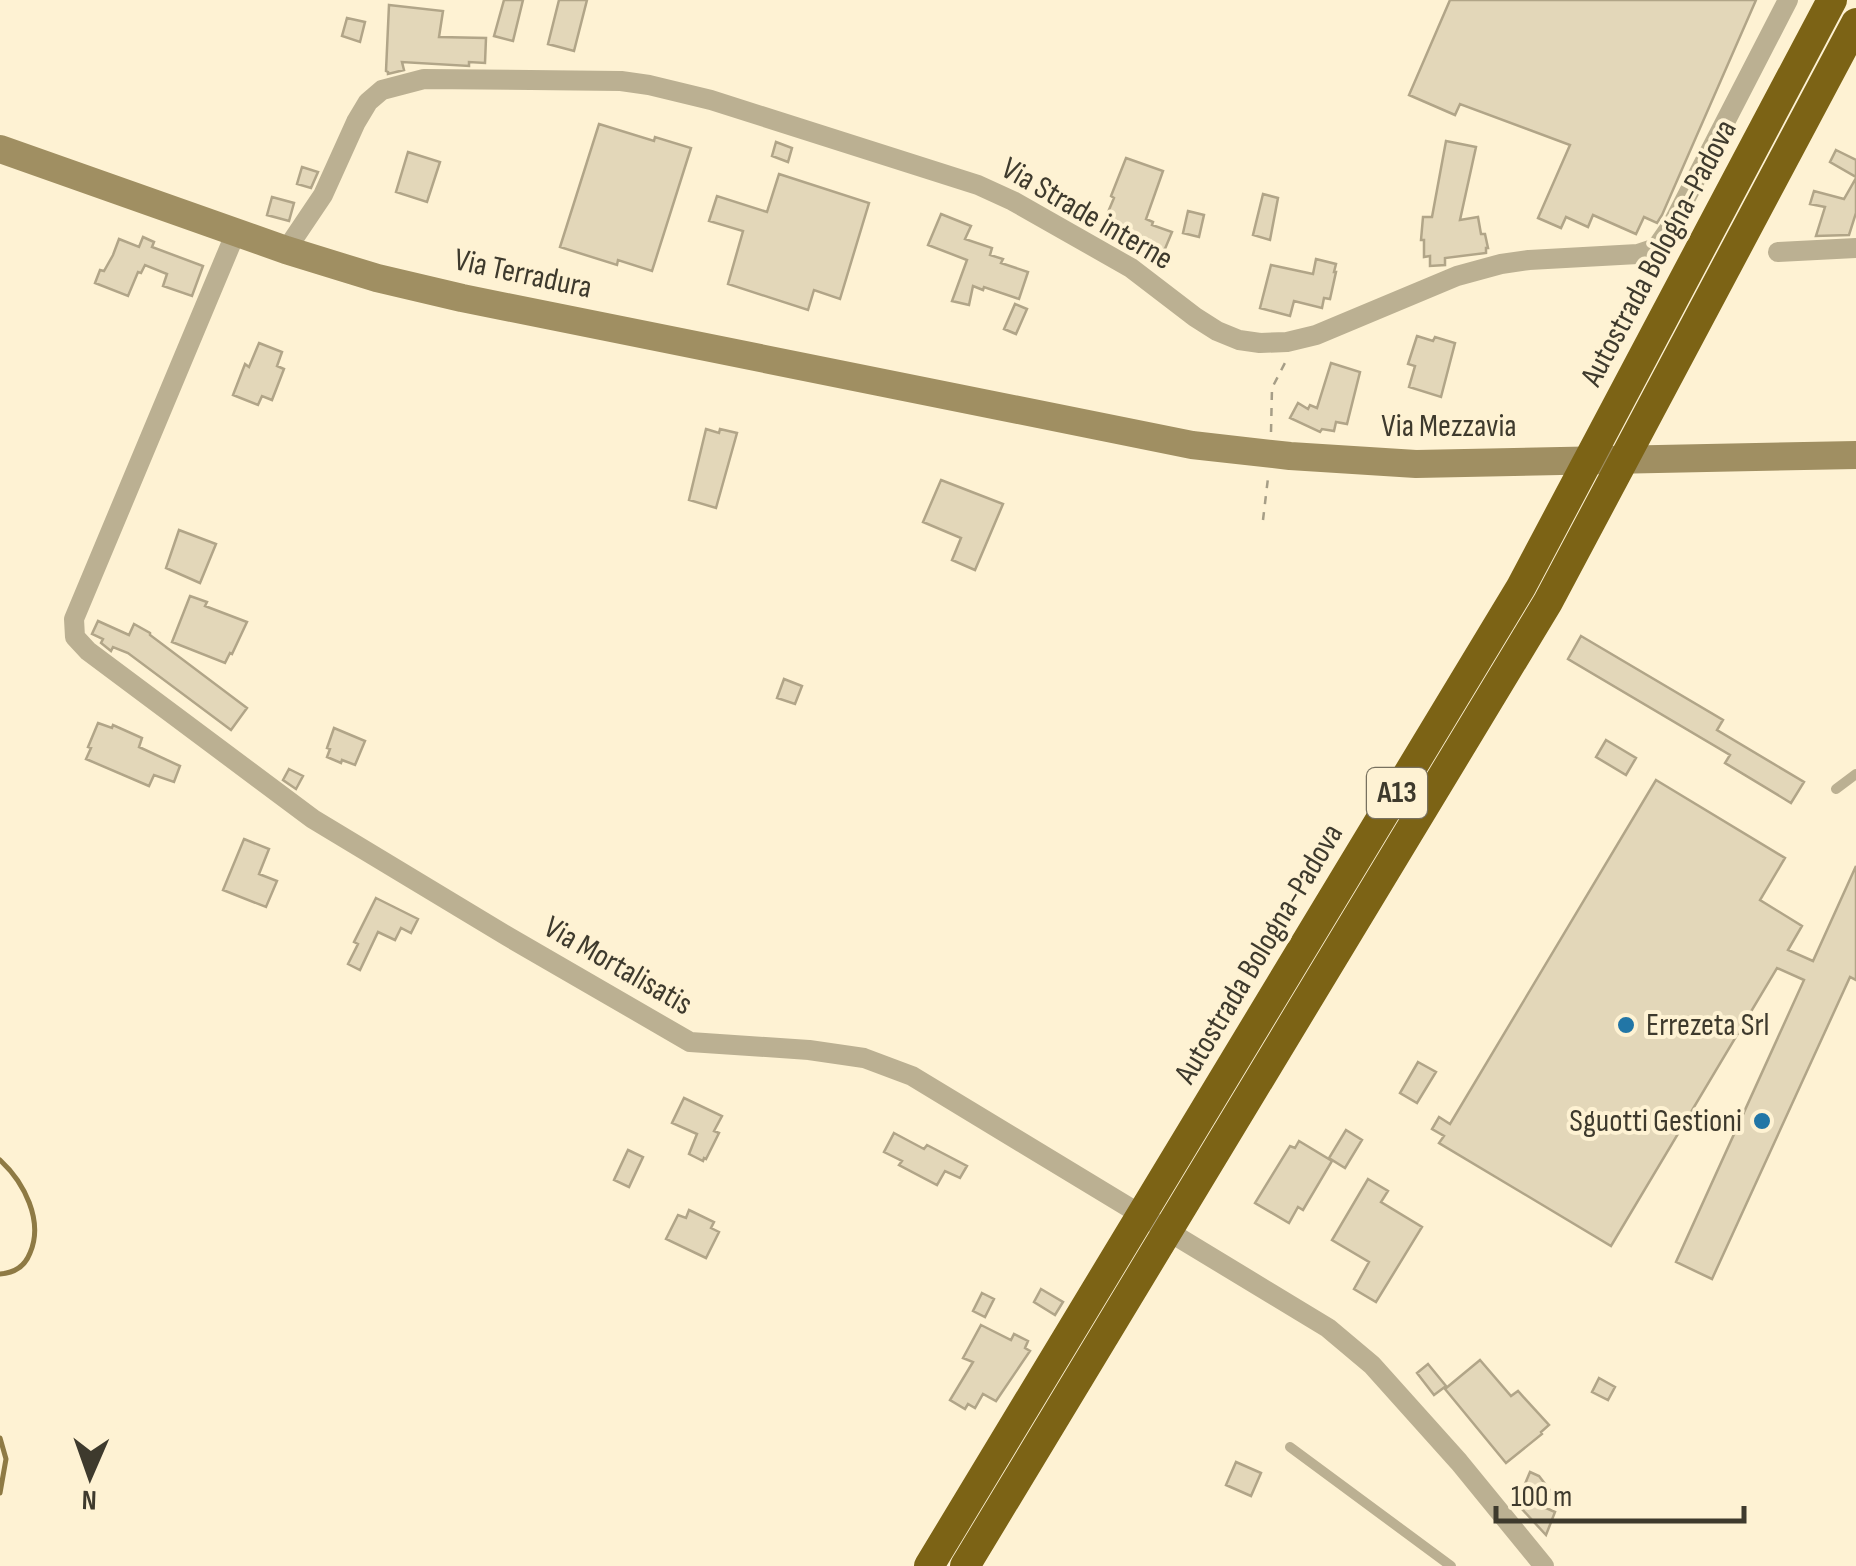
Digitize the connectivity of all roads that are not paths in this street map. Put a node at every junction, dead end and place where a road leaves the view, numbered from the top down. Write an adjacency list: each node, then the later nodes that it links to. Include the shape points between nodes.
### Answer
1 (1788, 0): 7 (street, Via Strade interne, via 1656,248 1501,264 1287,342 1239,340 1217,331 1131,268 978,185 711,100 621,81 424,80 382,90 368,102 323,195)
2 (1832, 0): 14 (highway, Autostrada Bologna-Padova / A13, via 1522,587)
3 (1856, 23): 15 (highway, Autostrada Bologna-Padova / A13, via 1548,602)
4 (0, 149): 5 (main road, Via Terradura)
5 (236, 232): 7 (main road, Via Terradura); 17 (street, Via Mortalisatis, via 74,619 76,637 88,651 313,819 690,1042 864,1058 912,1076 1328,1328 1372,1365)
6 (1856, 248): 8 (street)
7 (286, 250): 9 (main road, Via Terradura, via 462,298)
8 (1778, 252)
9 (1045, 416): 10 (main road, Via Mezzavia, via 1192,446 1416,464)
10 (1856, 455)
11 (1856, 774): 12 (lane)
12 (1836, 789)
13 (1290, 1447): 16 (lane)
14 (929, 1566)
15 (965, 1566)
16 (1451, 1566)
17 (1544, 1566)

